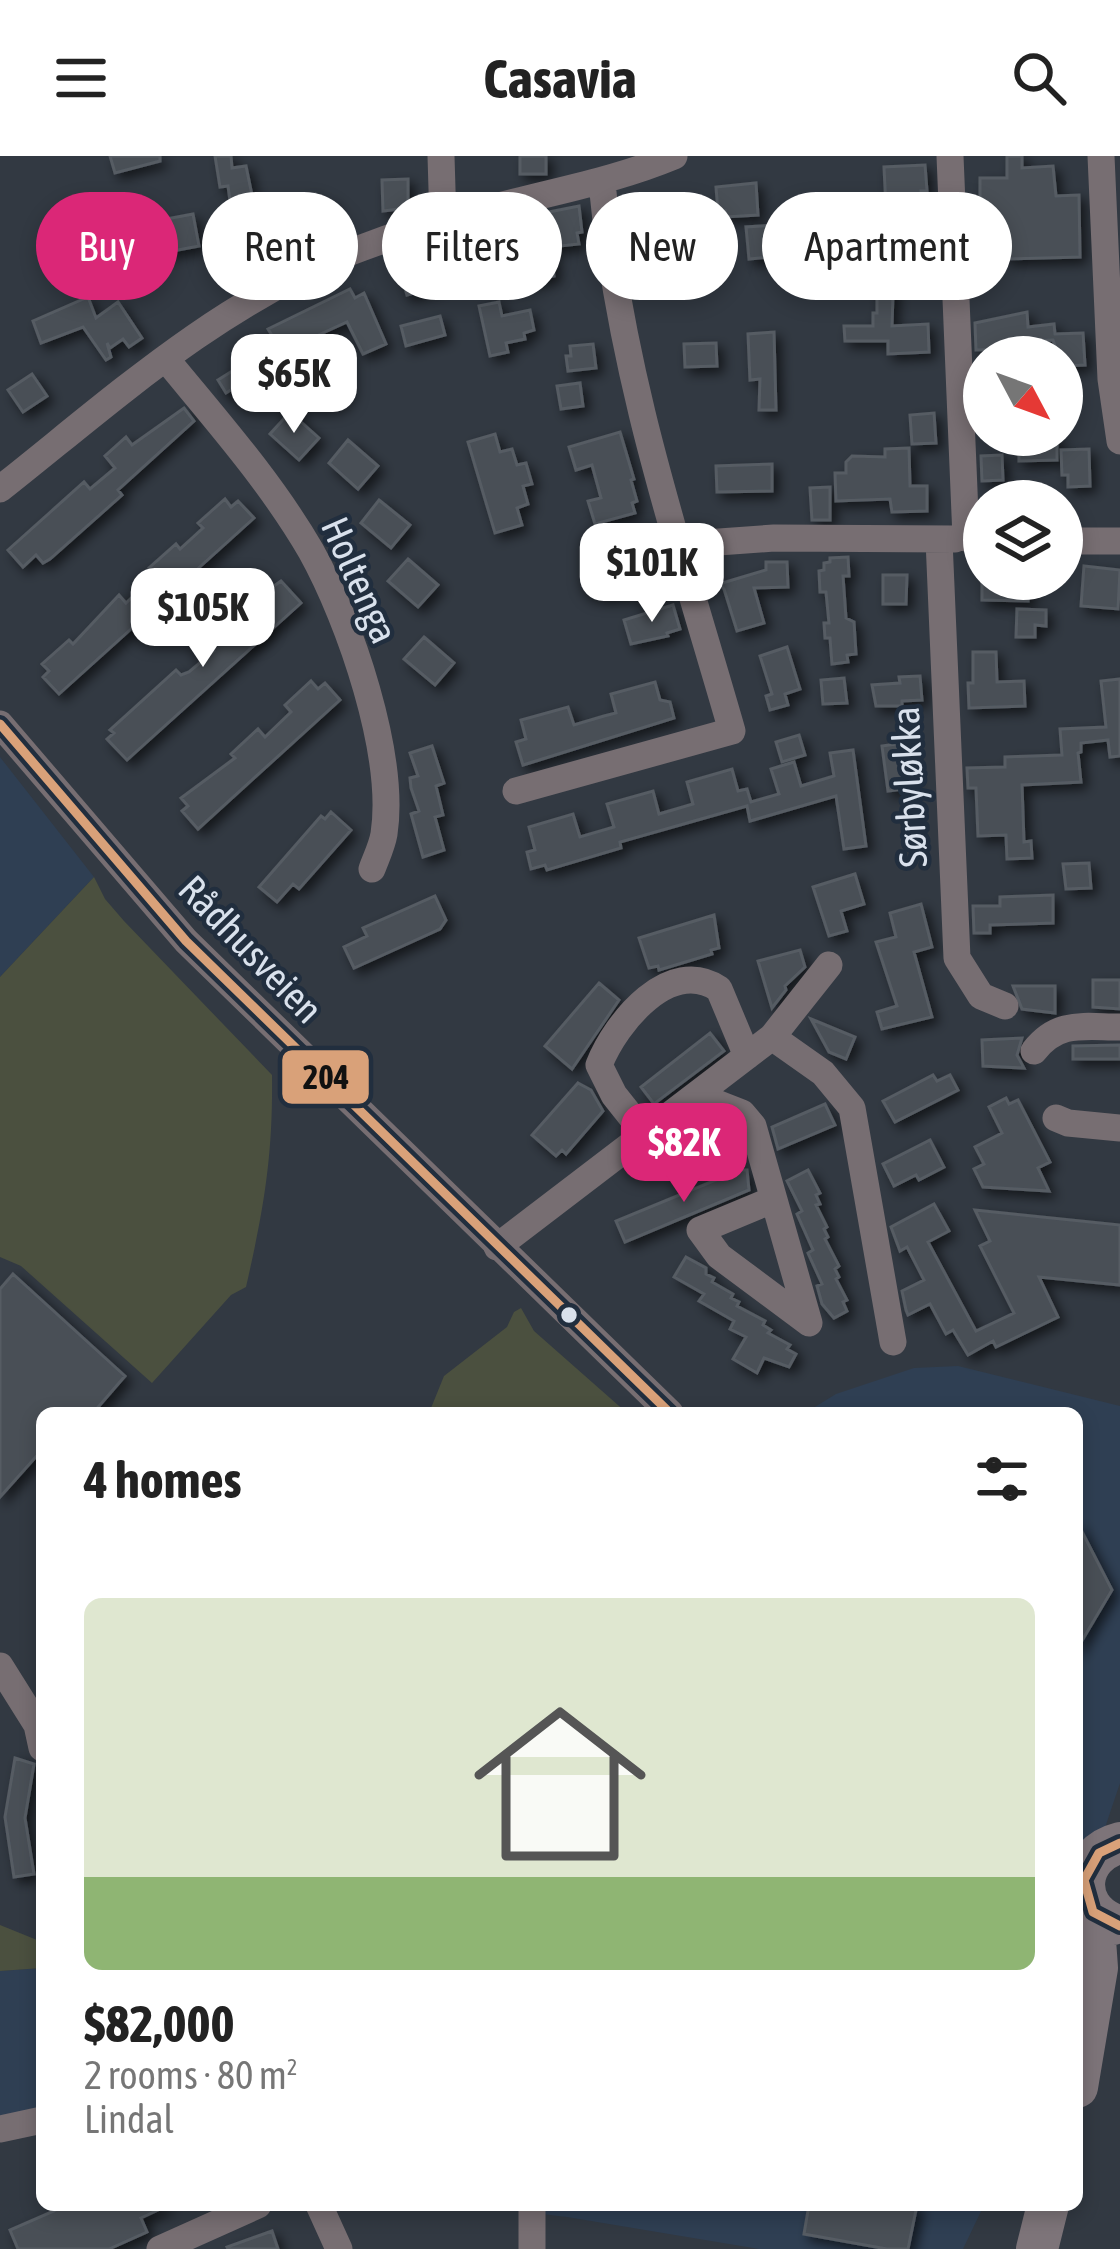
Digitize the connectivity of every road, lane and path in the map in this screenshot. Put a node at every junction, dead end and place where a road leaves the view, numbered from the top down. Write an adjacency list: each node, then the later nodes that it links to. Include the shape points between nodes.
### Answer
1 (441, 156): 6 (street)
2 (674, 156): 5 (street)
3 (950, 156): 12 (street, Sørbyløkka)
4 (1101, 156): 10 (street)
5 (602, 183): 7 (street); 15 (street, via 631,376)
6 (442, 192)
7 (560, 192)
8 (382, 243): 9 (street, via 315,267)
9 (166, 359): 11 (street); 18 (street, Holtenga, via 287,513 334,602 378,729 384,836)
10 (1120, 441)
11 (0, 489)
12 (963, 539): 15 (street); 20 (street, Sørbyløkka, via 957,958 980,996)
13 (1083, 541): 14 (street)
14 (1120, 541)
15 (677, 545): 17 (street, via 732,731)
16 (0, 724): 30 (street, Rådhusveien, via 186,941)
17 (516, 790)
18 (372, 869)
19 (829, 965): 22 (street)
20 (1005, 1006)
21 (1120, 1027): 23 (street, via 1069,1027 1047,1034)
22 (772, 1037): 24 (street); 31 (street, via 823,1073 852,1108)
23 (1034, 1051)
24 (747, 1056): 25 (street); 28 (street, via 707,981 685,977 651,996 598,1065)
25 (696, 1095): 28 (street); 29 (street, via 749,1119)
26 (1056, 1118): 27 (street)
27 (1120, 1128)
28 (645, 1134): 30 (street)
29 (772, 1200): 29 (street, via 809,1323 719,1256 700,1230)
30 (497, 1246): 32 (street, Rådhusveien)
31 (893, 1342)
32 (664, 1407)
33 (0, 1666): 34 (street)
34 (36, 1723)
35 (1100, 1873): 37 (highway)
36 (1120, 1954): 38 (highway)
37 (1083, 2054)
38 (1083, 2062)
39 (36, 2121): 40 (street)
40 (0, 2129)
41 (245, 2211): 45 (street)
42 (322, 2211): 46 (street)
43 (532, 2211): 47 (street)
44 (1046, 2211): 48 (highway)
45 (160, 2249)
46 (339, 2249)
47 (532, 2249)
48 (1037, 2249)

